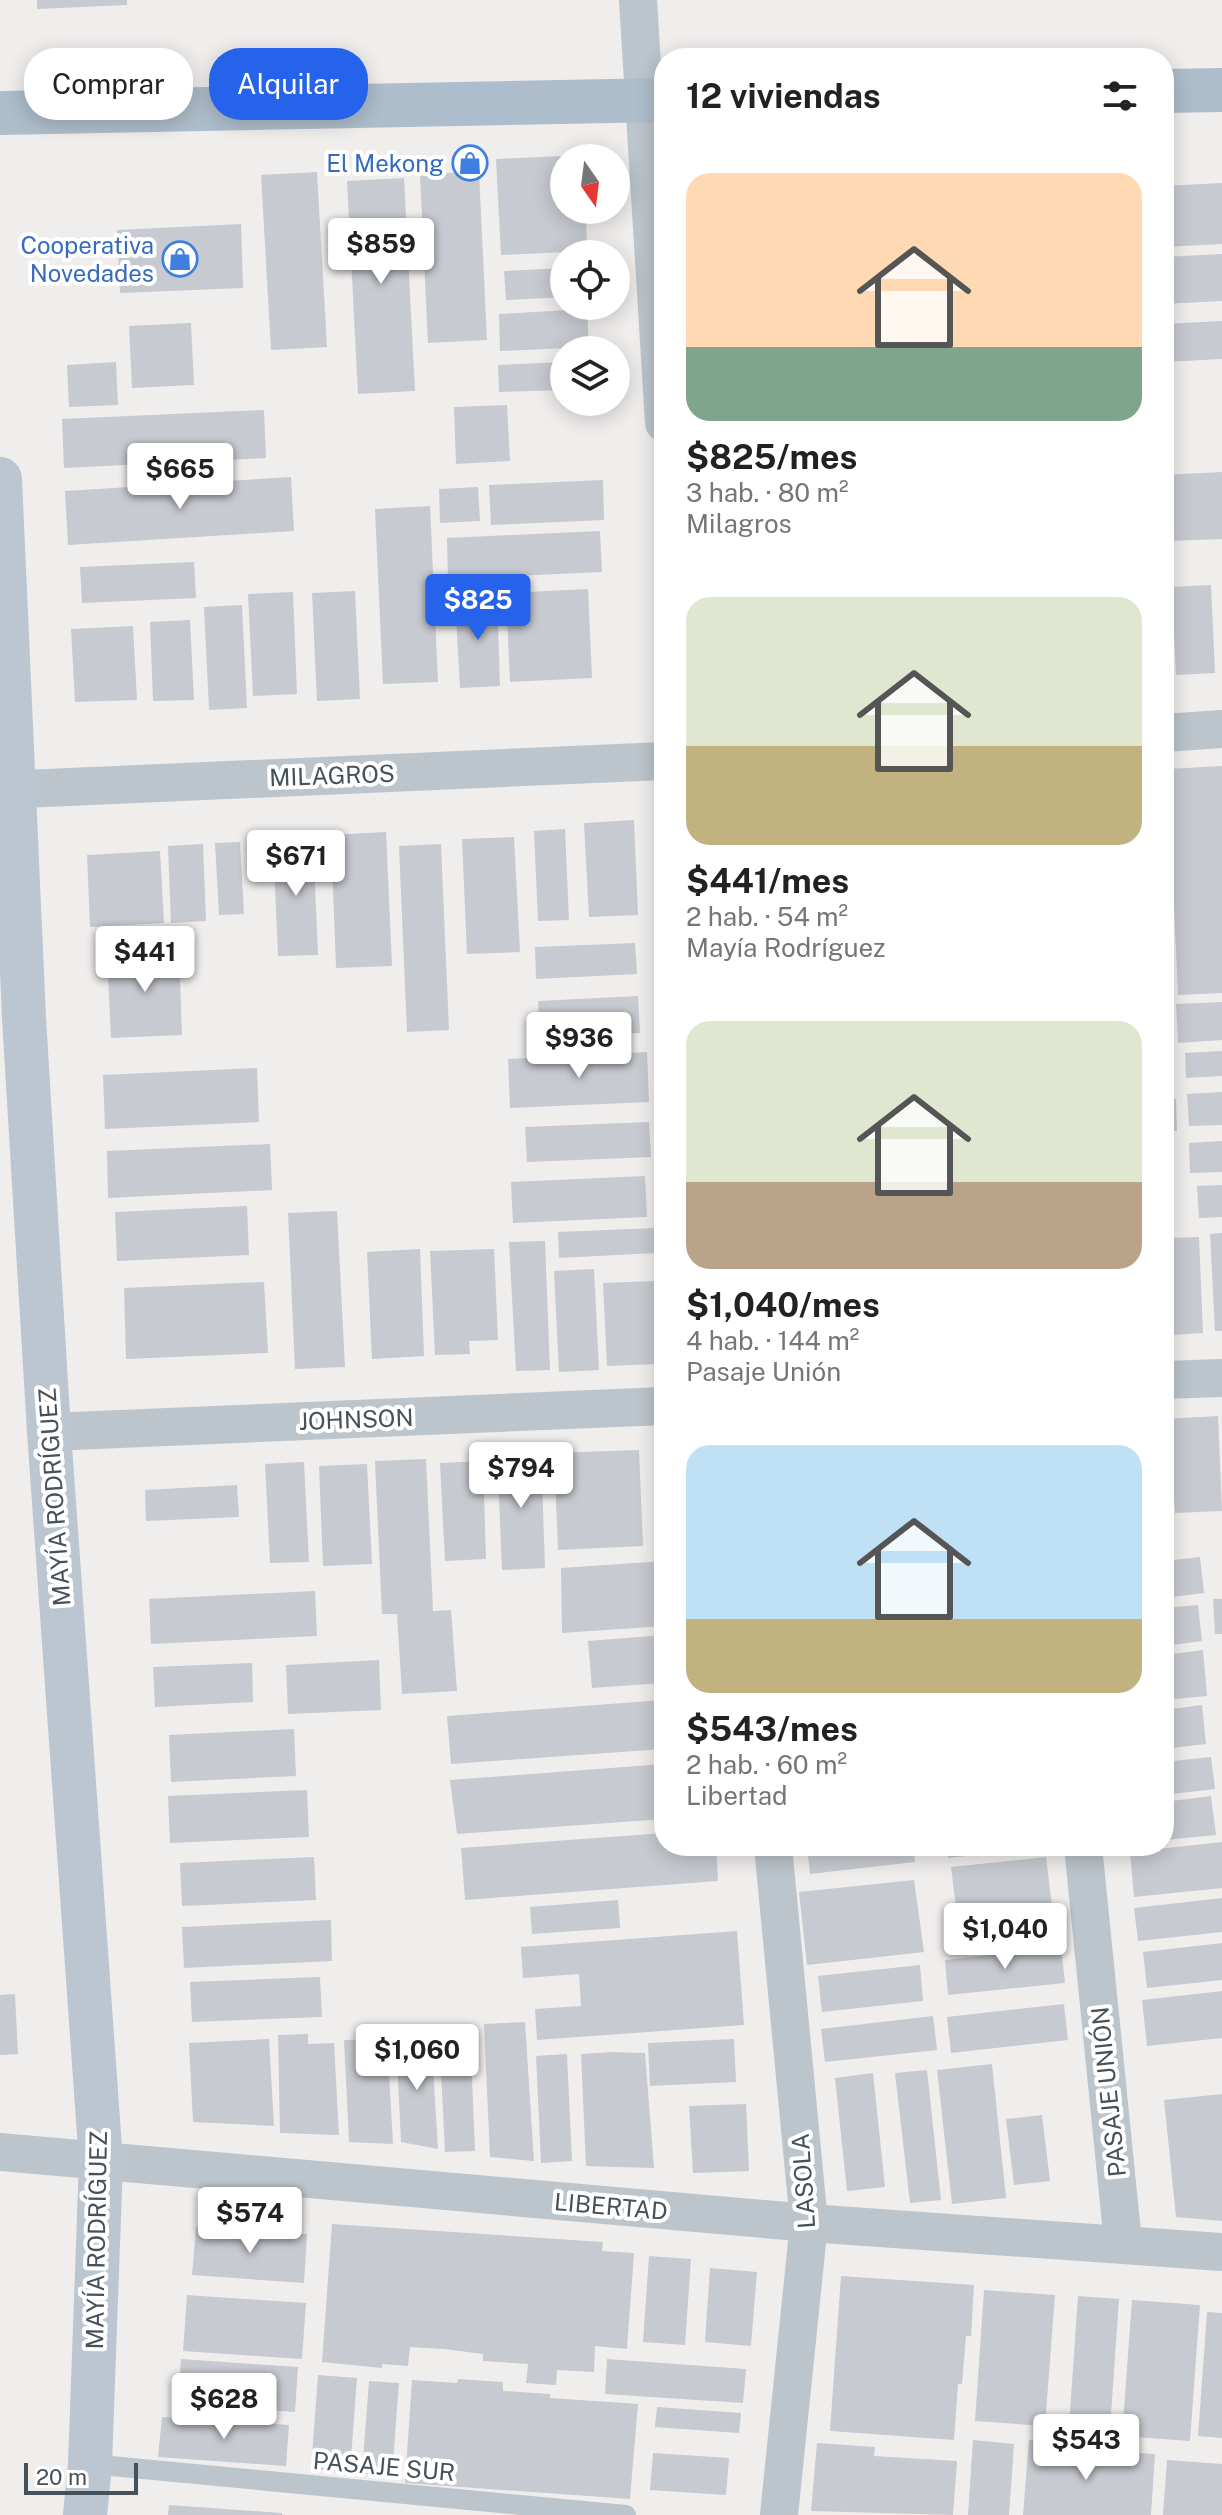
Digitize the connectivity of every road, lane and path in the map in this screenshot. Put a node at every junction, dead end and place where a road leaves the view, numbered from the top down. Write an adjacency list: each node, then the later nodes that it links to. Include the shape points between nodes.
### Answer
1 (638, 0): 4 (street)
2 (1222, 90): 3 (main road)
3 (1174, 91)
4 (654, 94)
5 (654, 100): 6 (main road)
6 (0, 113)
7 (0, 479): 11 (main road, MAYÍA RODRÍGUEZ)
8 (1222, 729): 9 (street)
9 (1174, 732)
10 (654, 761): 11 (street, MILAGROS)
11 (7, 789): 15 (main road, MAYÍA RODRÍGUEZ)
12 (1222, 1378): 13 (street)
13 (1174, 1380)
14 (654, 1406): 15 (street, JOHNSON)
15 (49, 1432): 19 (main road, MAYÍA RODRÍGUEZ)
16 (774, 1856): 20 (street, LASOLA)
17 (1084, 1856): 21 (street, PASAJE UNIÓN)
18 (0, 2152): 19 (street, LIBERTAD)
19 (101, 2162): 20 (street, LIBERTAD); 23 (main road, MAYÍA RODRÍGUEZ)
20 (809, 2223): 21 (street, LIBERTAD); 26 (street, LASOLA)
21 (1123, 2243): 22 (street, LIBERTAD)
22 (1222, 2252)
23 (90, 2464): 24 (main road, MAYÍA RODRÍGUEZ); 25 (lane, PASAJE SUR)
24 (85, 2515)
25 (626, 2515)
26 (779, 2515)

